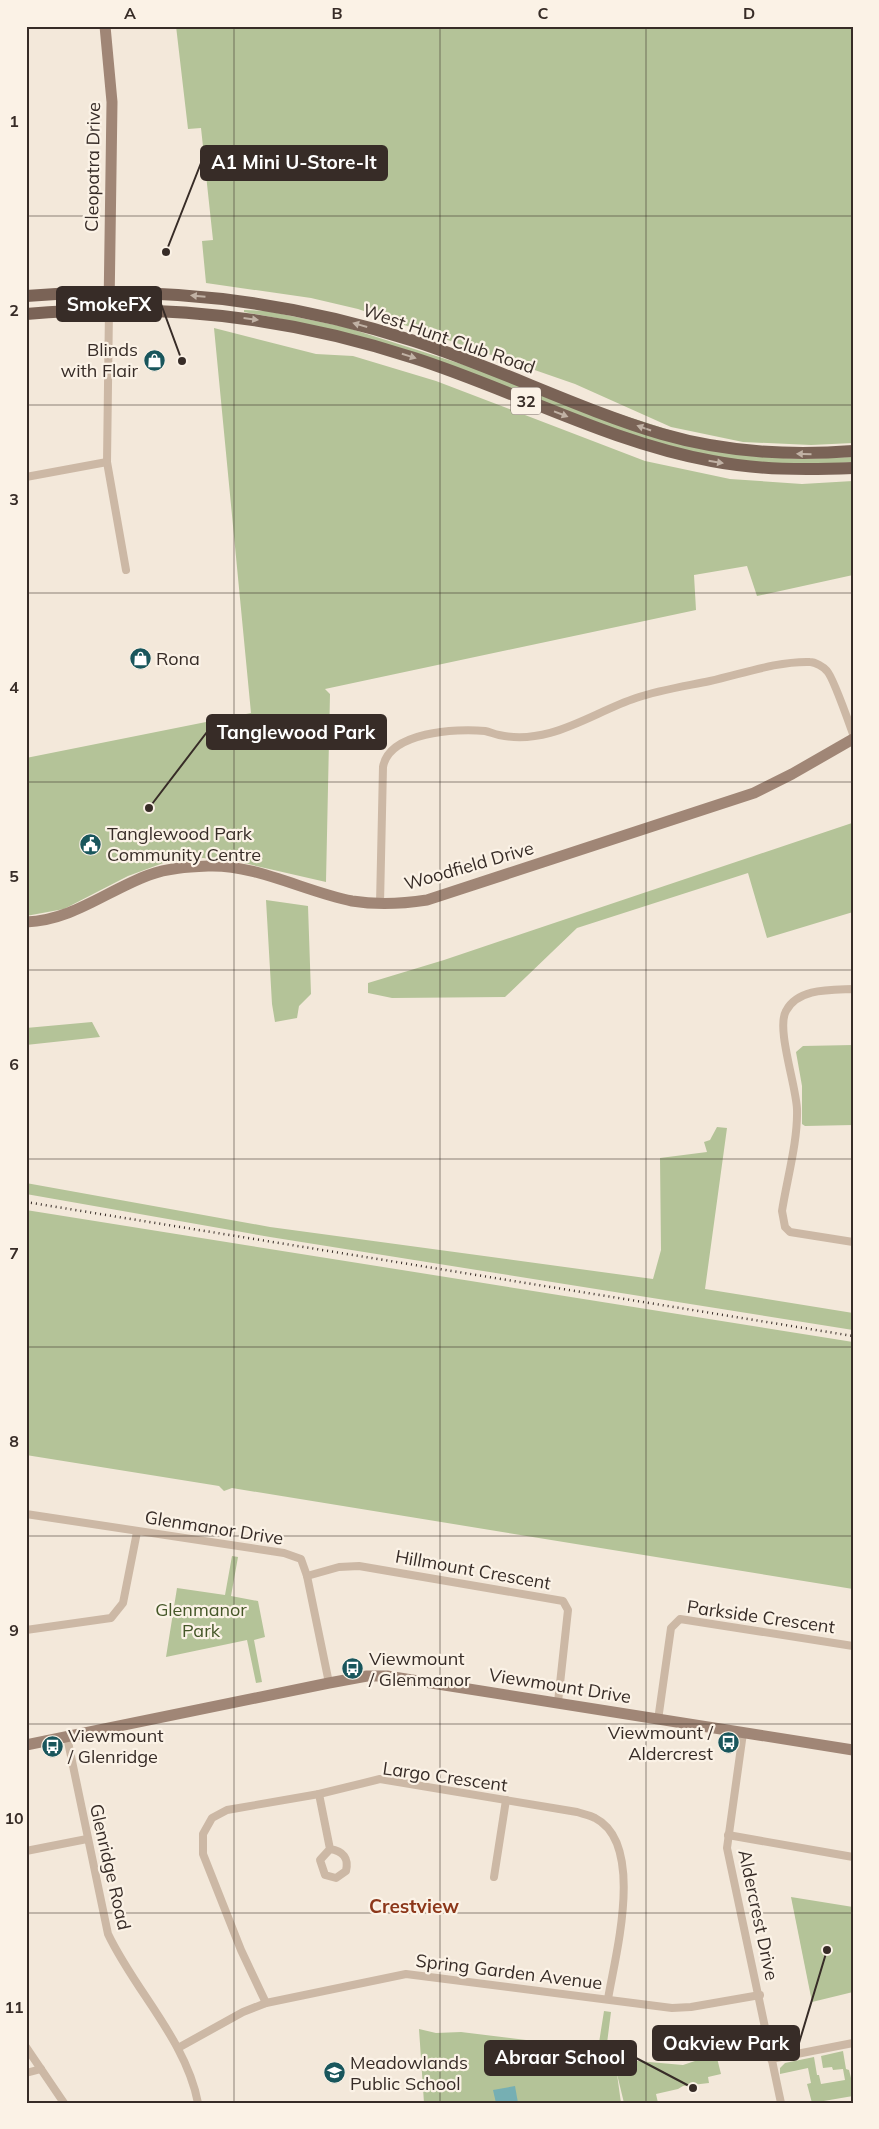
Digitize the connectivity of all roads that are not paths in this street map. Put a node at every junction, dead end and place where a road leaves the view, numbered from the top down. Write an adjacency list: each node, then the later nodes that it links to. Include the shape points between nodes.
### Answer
1 (105, 26): 2 (street, Cleopatra Drive, via 112,102)
2 (109, 292): 3 (main road, West Hunt Club Road / 32); 4 (street, Cleopatra Drive); 6 (main road, West Hunt Club Road / 32, one-way to 2, via 769,453 716,446 647,429 451,354 354,323 227,298)
3 (26, 296)
4 (108, 309): 5 (main road, West Hunt Club Road / 32); 7 (street); 8 (main road, West Hunt Club Road / 32, one-way to 8, via 258,319 366,343 416,358 608,432 661,450 712,462 772,469)
5 (26, 314)
6 (853, 452)
7 (107, 462): 9 (street); 10 (street)
8 (853, 468)
9 (26, 477)
10 (126, 570)
11 (853, 734): 13 (street, via 827,671 813,662 785,664 636,698 572,727 535,736 471,730 408,740 393,747 384,758)
12 (853, 739): 13 (street, Woodfield Drive, via 754,793 427,900)
13 (380, 904): 14 (street, Woodfield Drive, via 350,900 242,870 211,866 170,869 147,876 62,917)
14 (26, 922)
15 (853, 990): 16 (street, via 819,991 803,996 786,1011 783,1029 797,1108 782,1211 785,1227 790,1232)
16 (853, 1242)
17 (26, 1514): 18 (street, Glenmanor Drive)
18 (137, 1532): 19 (street, Glenmanor Drive, via 284,1553 300,1559); 20 (street, via 123,1603 111,1618)
19 (307, 1576): 22 (street, Glenmanor Drive); 23 (street, Hillmount Crescent, via 339,1567 359,1566 563,1601 568,1610)
20 (26, 1630)
21 (853, 1646): 24 (street, Parkside Crescent, via 680,1619 671,1628)
22 (329, 1683): 23 (street, Viewmount Drive, via 367,1676 392,1676); 26 (street, Viewmount Drive)
23 (558, 1702): 24 (street, Viewmount Drive)
24 (658, 1720): 25 (street, Viewmount Drive)
25 (743, 1733): 28 (street, Viewmount Drive); 31 (street, Aldercrest Drive)
26 (67, 1737): 27 (street, Viewmount Drive); 32 (street, Glenridge Road)
27 (26, 1745)
28 (853, 1750)
29 (319, 1794): 30 (street, Largo Crescent, via 380,1780); 33 (street); 39 (street, Largo Crescent, via 227,1810 212,1818 203,1834 203,1854)
30 (506, 1800): 36 (street); 38 (street, Largo Crescent, via 596,1818 617,1843 624,1868 624,1905)
31 (728, 1835): 35 (street); 37 (street, Aldercrest Drive, via 727,1848)
32 (87, 1839): 34 (street); 42 (street, Glenridge Road, via 108,1934 121,1961)
33 (330, 1849)
34 (26, 1851)
35 (853, 1857)
36 (494, 1877)
37 (760, 1995): 38 (street, Spring Garden Avenue, via 672,2008); 43 (street, Aldercrest Drive)
38 (608, 1999): 39 (street, Spring Garden Avenue, via 406,1974)
39 (266, 2003): 42 (street, Spring Garden Avenue)
40 (853, 2043): 43 (street)
41 (26, 2047): 44 (street)
42 (178, 2048): 47 (street, Glenridge Road, via 194,2081)
43 (771, 2059): 48 (street, Aldercrest Drive)
44 (41, 2069): 45 (street); 46 (street)
45 (26, 2073)
46 (64, 2103)
47 (198, 2103)
48 (781, 2103)

